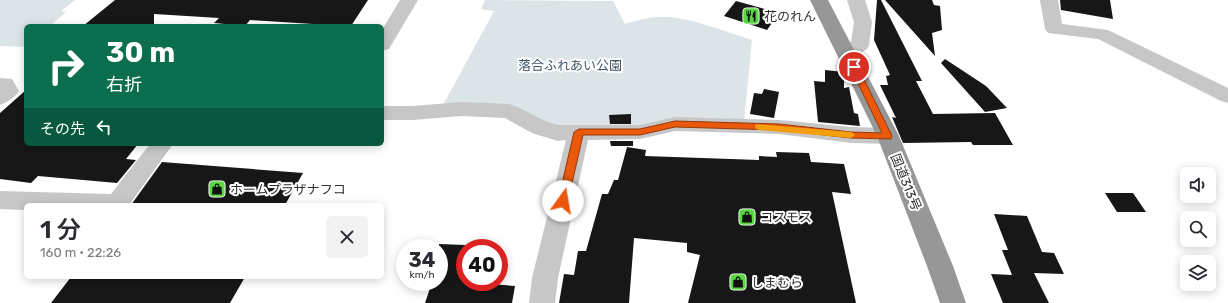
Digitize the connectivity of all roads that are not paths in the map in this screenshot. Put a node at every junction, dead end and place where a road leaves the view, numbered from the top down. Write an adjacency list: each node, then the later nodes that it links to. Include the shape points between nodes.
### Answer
1 (409, 0): 5 (street)
2 (819, 0): 6 (highway, 国道313号)
3 (856, 0): 6 (street, via 863,22 860,45)
4 (1049, 0): 9 (street, via 1054,29 1102,34)
5 (384, 43)
6 (847, 53): 14 (highway, 国道313号)
7 (1228, 79): 9 (street, via 1212,76)
8 (0, 84): 11 (street, via 5,84 8,91)
9 (1204, 84): 10 (street)
10 (1228, 96)
11 (0, 98)
12 (384, 113): 13 (street, via 509,111 540,128 558,133)
13 (579, 132): 14 (street, via 640,132 675,124 779,127 851,135); 19 (street)
14 (888, 136): 20 (highway, 国道313号)
15 (160, 146): 17 (street)
16 (0, 200): 18 (street)
17 (117, 203)
18 (117, 203)
19 (542, 303)
20 (953, 303)

